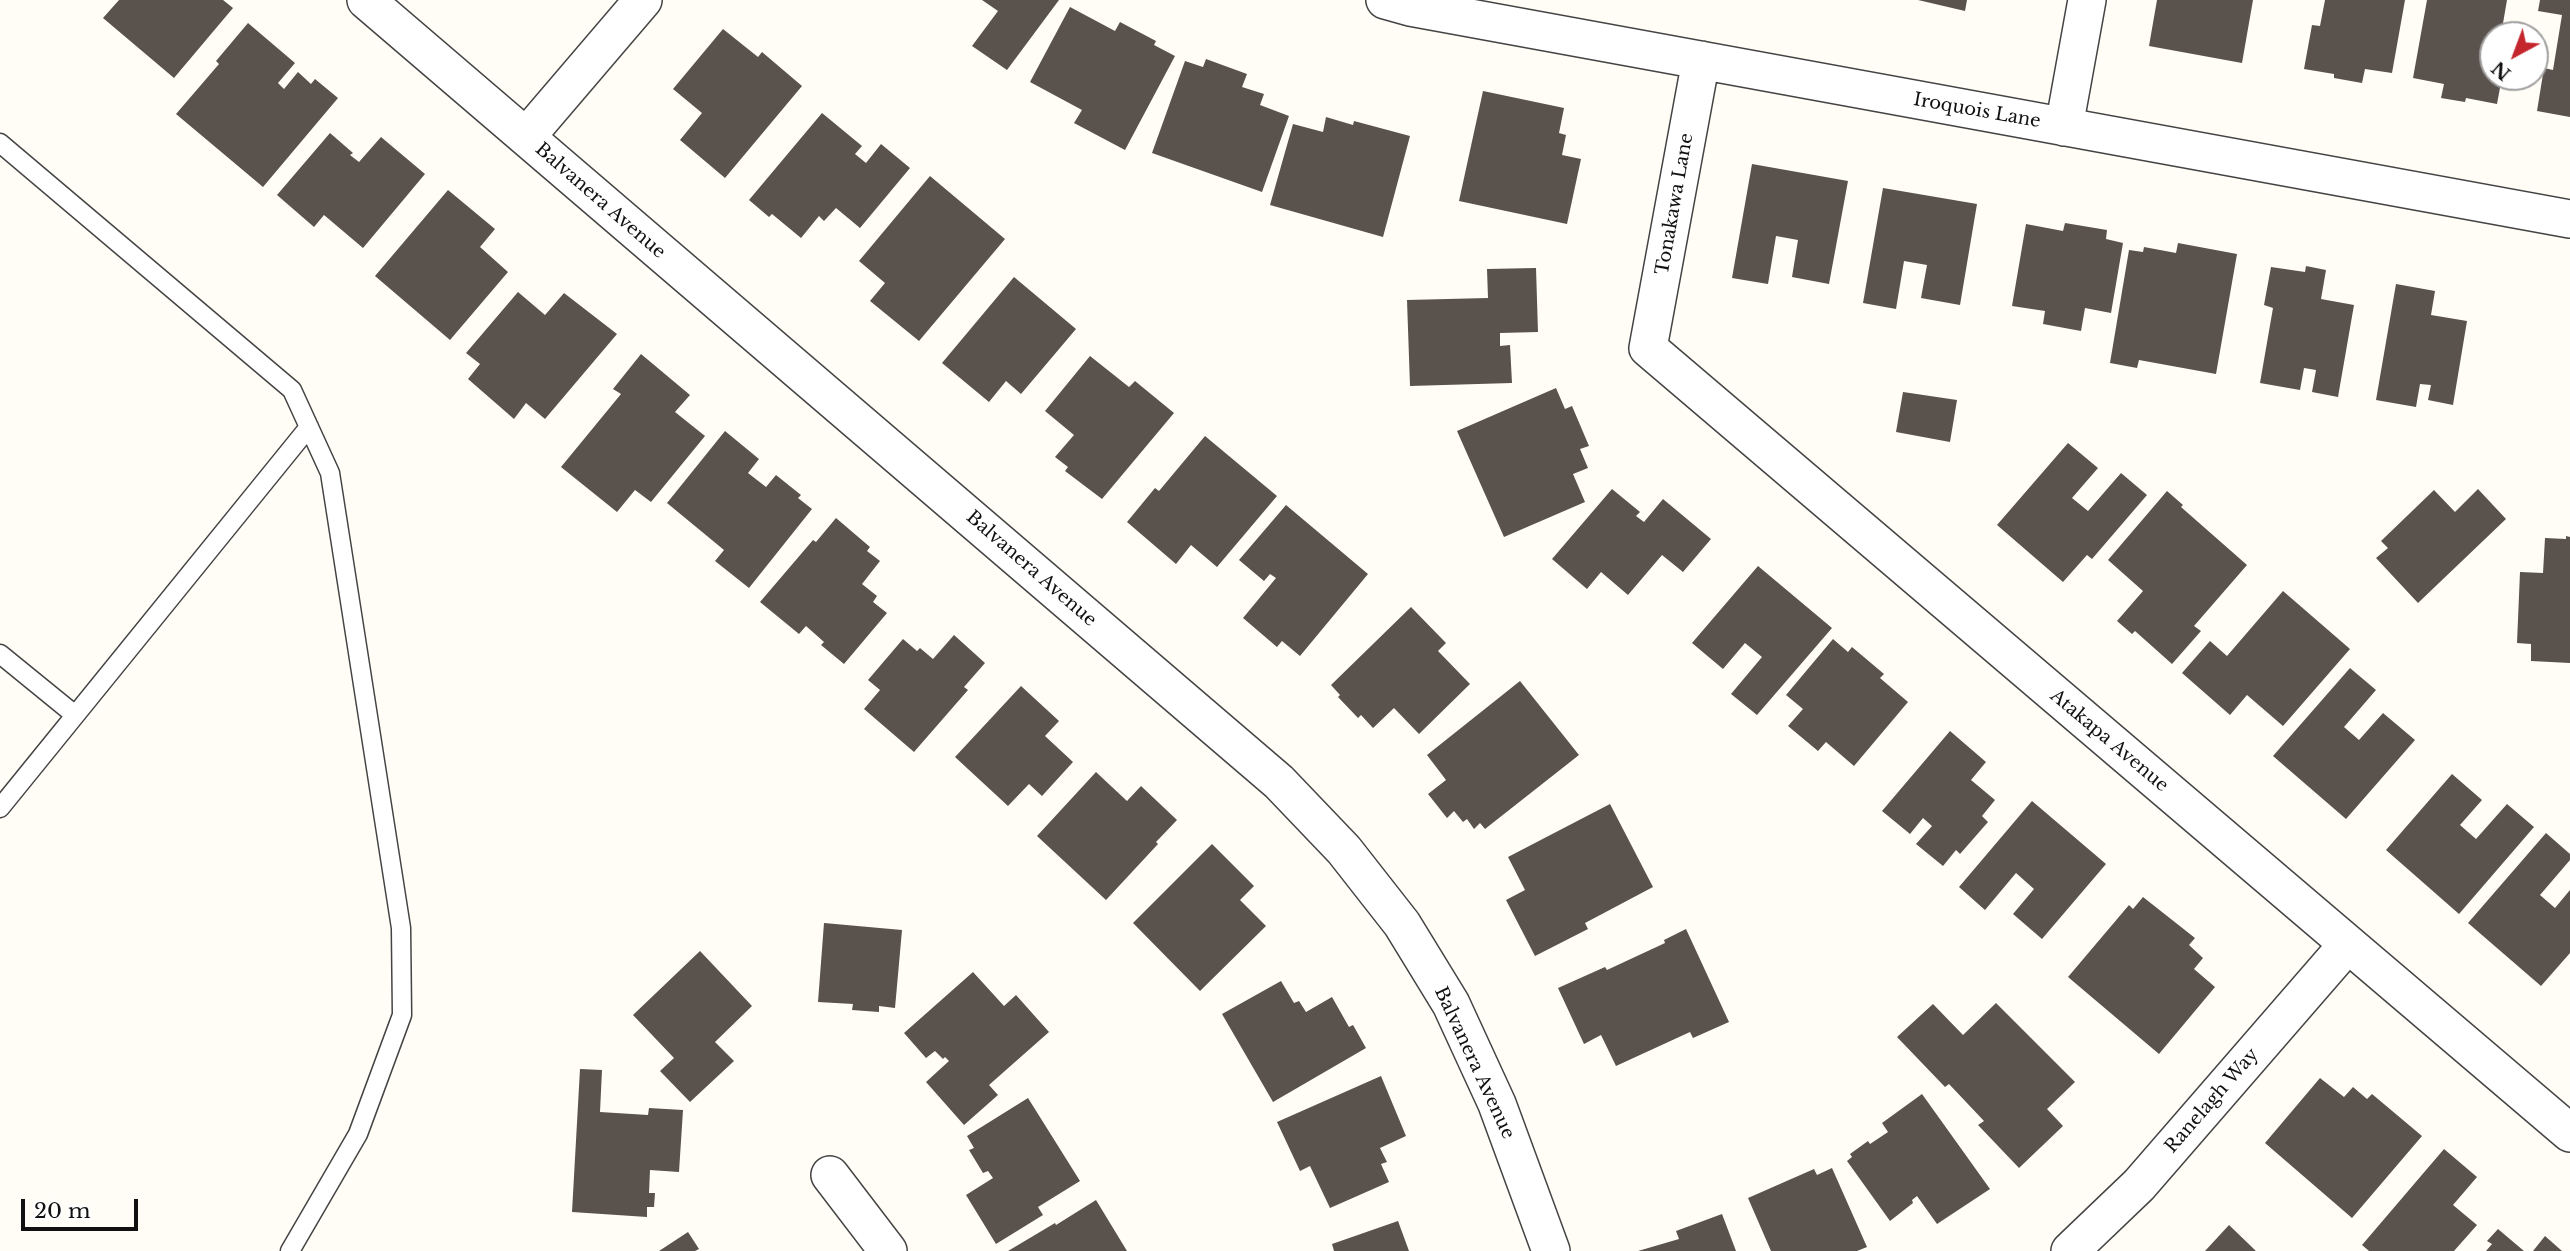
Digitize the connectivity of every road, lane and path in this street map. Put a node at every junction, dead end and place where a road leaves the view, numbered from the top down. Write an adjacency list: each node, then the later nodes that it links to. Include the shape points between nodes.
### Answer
1 (366, 0): 7 (street, Balvanera Avenue)
2 (643, 0): 7 (street)
3 (1385, 0): 5 (street, Iroquois Lane)
4 (2087, 0): 6 (street)
5 (1701, 60): 6 (street, Iroquois Lane); 10 (street, Tonakawa Lane)
6 (2064, 127): 9 (street, Iroquois Lane)
7 (526, 137): 20 (street, Balvanera Avenue, via 1279,782 1344,850 1402,924 1451,1004 1497,1104)
8 (0, 143): 11 (lane, via 292,390)
9 (2570, 219)
10 (1648, 348): 15 (street, Atakapa Avenue)
11 (309, 427): 13 (lane); 18 (lane, via 330,473 401,928 402,1015 358,1133)
12 (0, 654): 13 (lane)
13 (75, 715): 14 (lane)
14 (0, 808)
15 (2348, 944): 16 (street, Atakapa Avenue); 21 (street, Ranelagh Way, via 2139,1185)
16 (2570, 1133)
17 (830, 1175): 19 (street)
18 (290, 1251)
19 (888, 1251)
20 (1550, 1251)
21 (2070, 1251)

